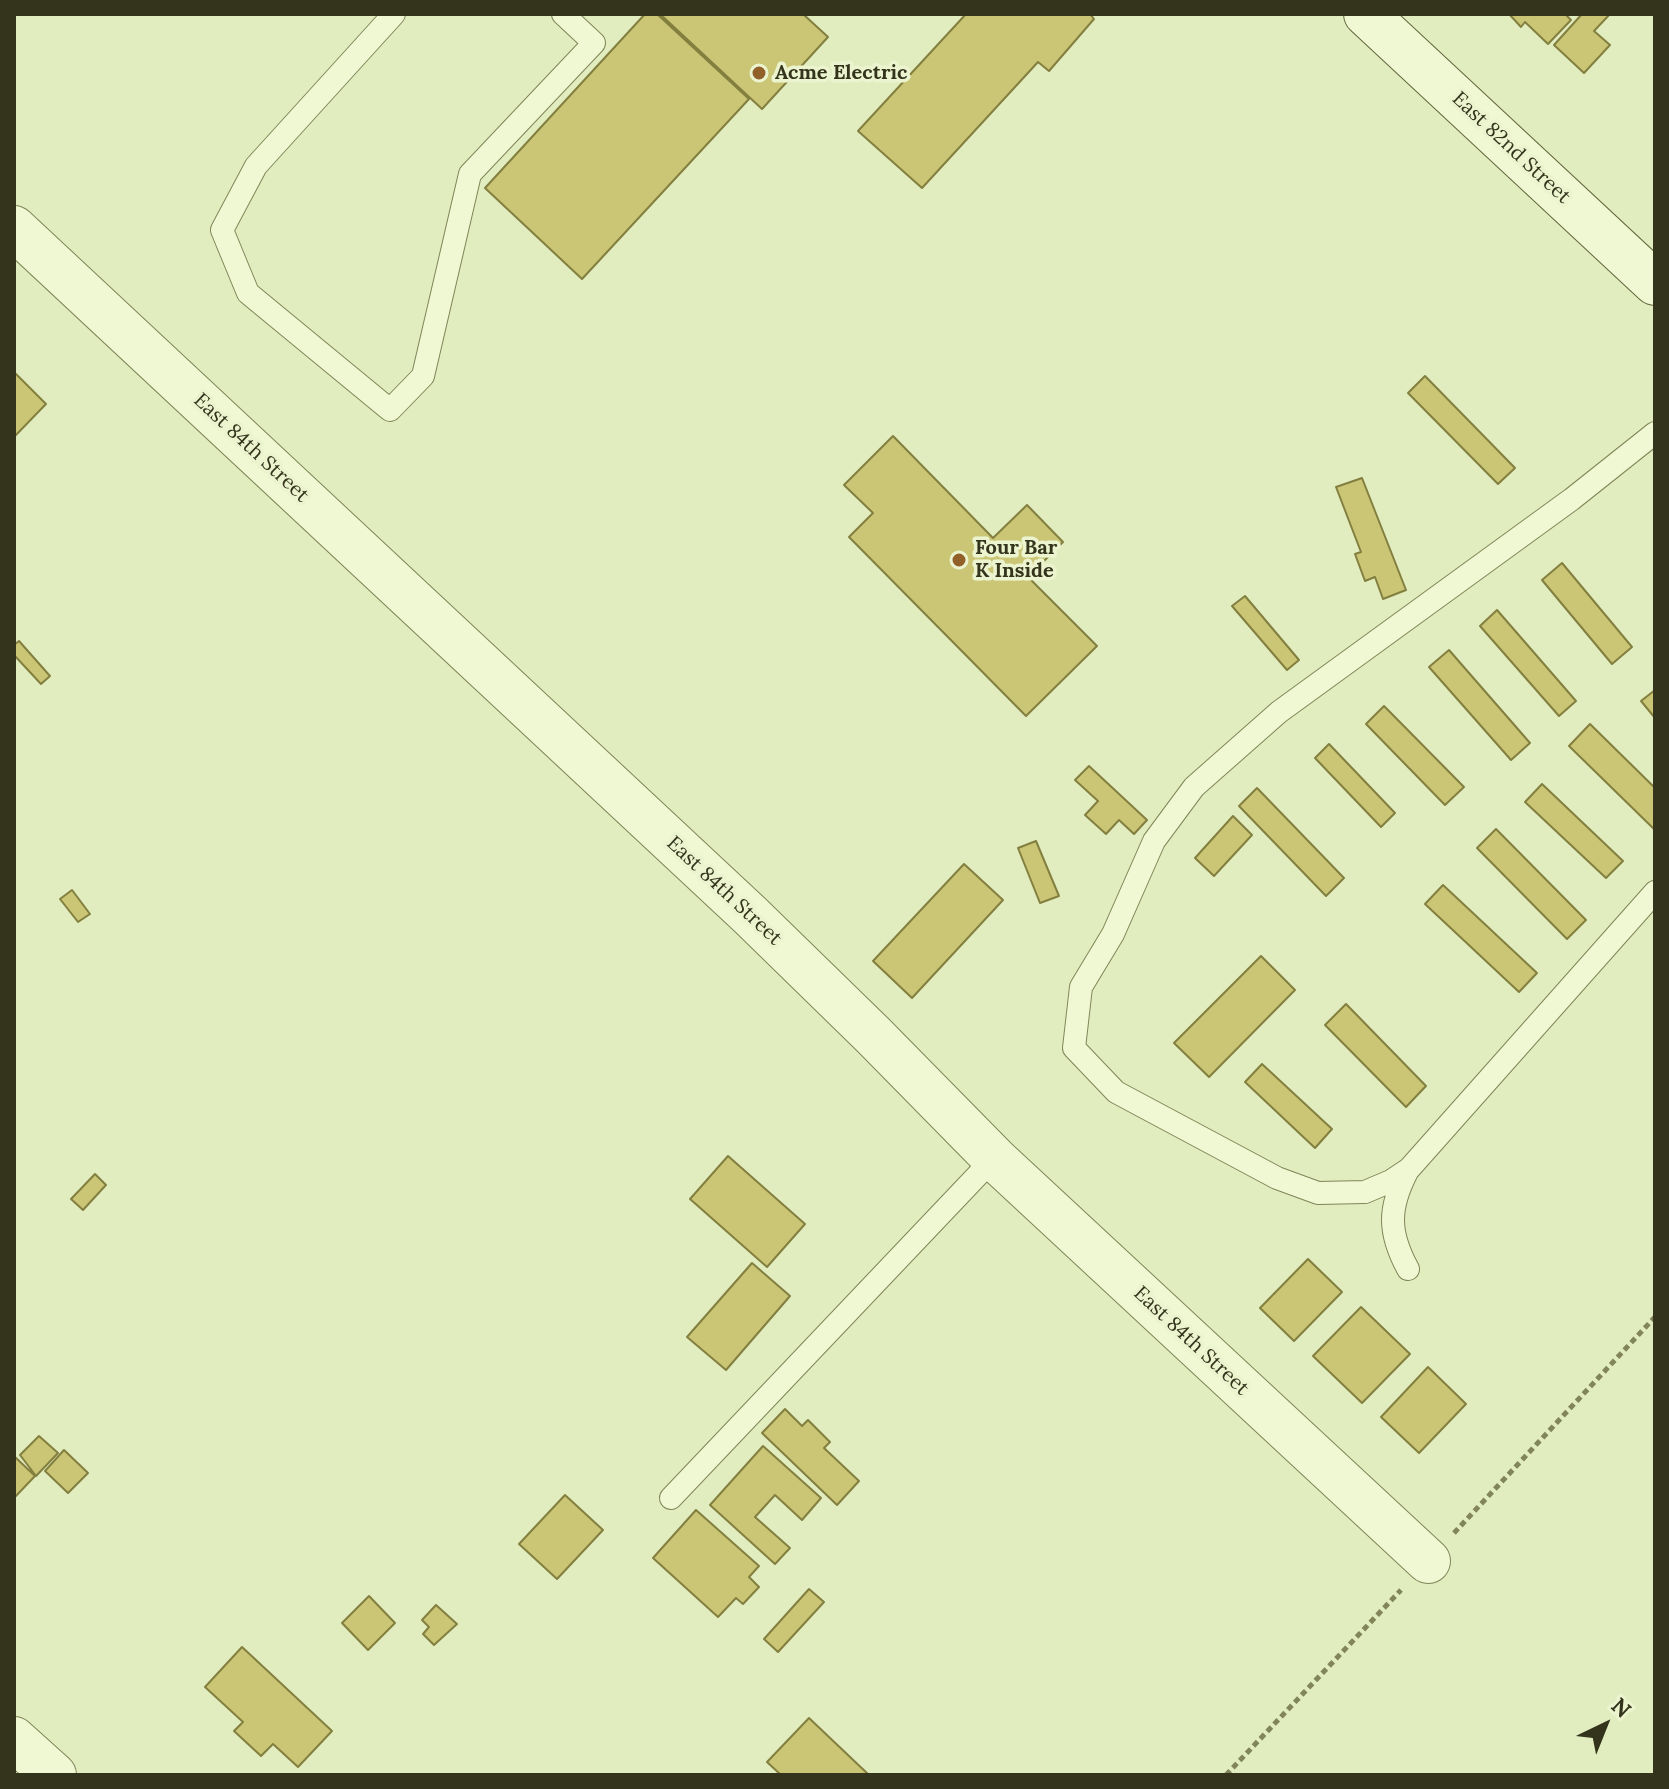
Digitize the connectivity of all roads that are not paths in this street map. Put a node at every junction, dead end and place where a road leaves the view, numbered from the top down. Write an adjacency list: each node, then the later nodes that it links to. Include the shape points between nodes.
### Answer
1 (394, 14): 2 (lane, via 256,166 222,230 248,293 390,410 423,376 470,174 594,43)
2 (563, 14)
3 (1369, 15): 5 (street, East 82nd Street)
4 (14, 228): 8 (street, East 84th Street, via 750,915)
5 (1655, 283)
6 (1655, 433): 9 (lane, via 1279,712 1194,787 1154,841 1113,934 1081,987 1074,1048 1116,1092 1277,1178 1318,1193 1365,1192)
7 (1655, 892): 9 (lane)
8 (994, 1158): 11 (lane); 12 (street, East 84th Street)
9 (1409, 1169): 10 (lane, via 1393,1219 1396,1246)
10 (1408, 1269)
11 (671, 1498)
12 (1428, 1561)
13 (14, 1739): 14 (street)
14 (54, 1775)

